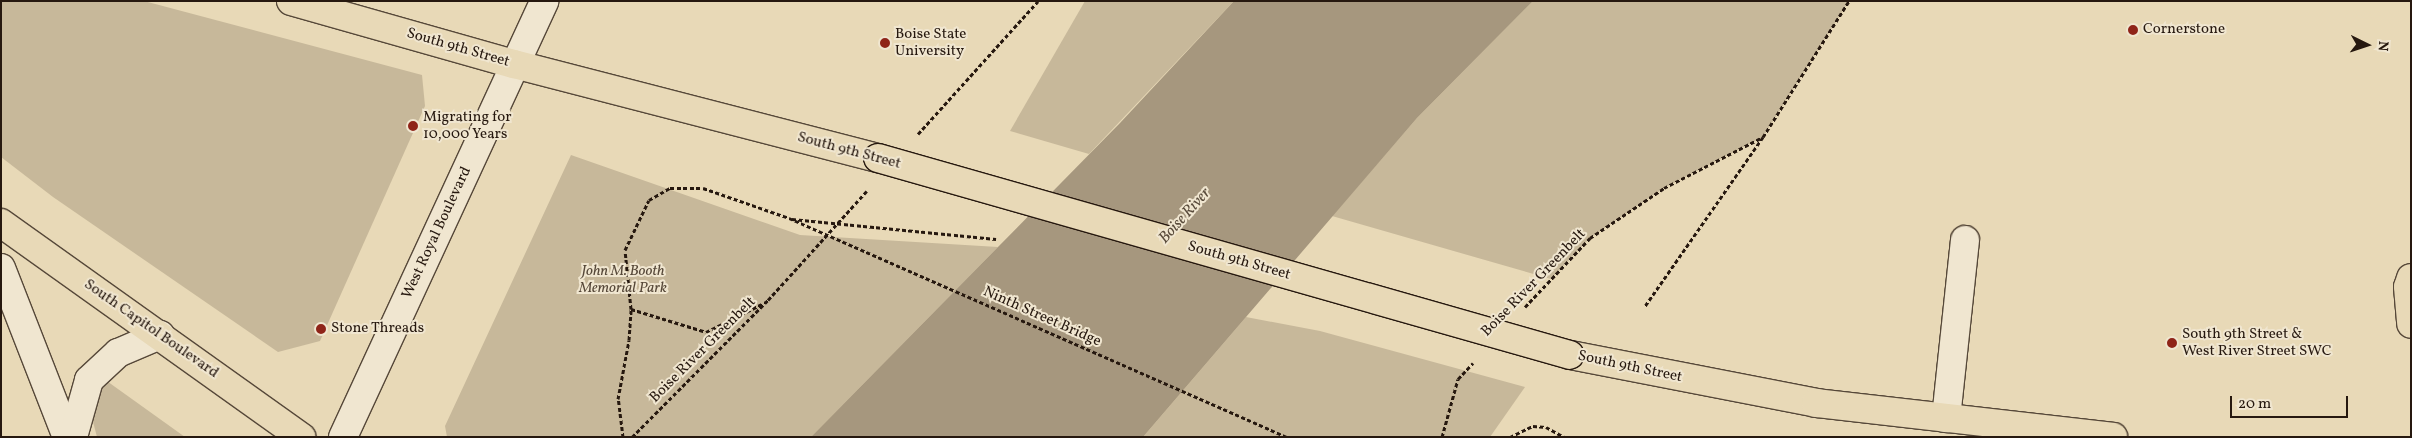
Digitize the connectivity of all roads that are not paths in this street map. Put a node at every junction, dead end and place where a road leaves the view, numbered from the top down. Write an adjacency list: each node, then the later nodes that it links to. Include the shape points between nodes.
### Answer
1 (291, 1): 3 (main road, South 9th Street)
2 (544, 1): 3 (street, West Royal Boulevard)
3 (514, 64): 10 (main road, South 9th Street, bridge, via 878,158 1570,355 1816,403); 15 (street, West Royal Boulevard)
4 (1, 223): 9 (main road, South Capitol Boulevard)
5 (1965, 240): 10 (street)
6 (1, 268): 12 (street)
7 (2411, 278): 8 (main road, via 2408,286)
8 (2411, 324)
9 (160, 335): 13 (street, via 118,352 88,380); 14 (main road, South Capitol Boulevard)
10 (1946, 418): 11 (main road, South 9th Street)
11 (1974, 429): 16 (main road, South 9th Street)
12 (67, 437)
13 (72, 437)
14 (301, 437)
15 (343, 437)
16 (2113, 437)

